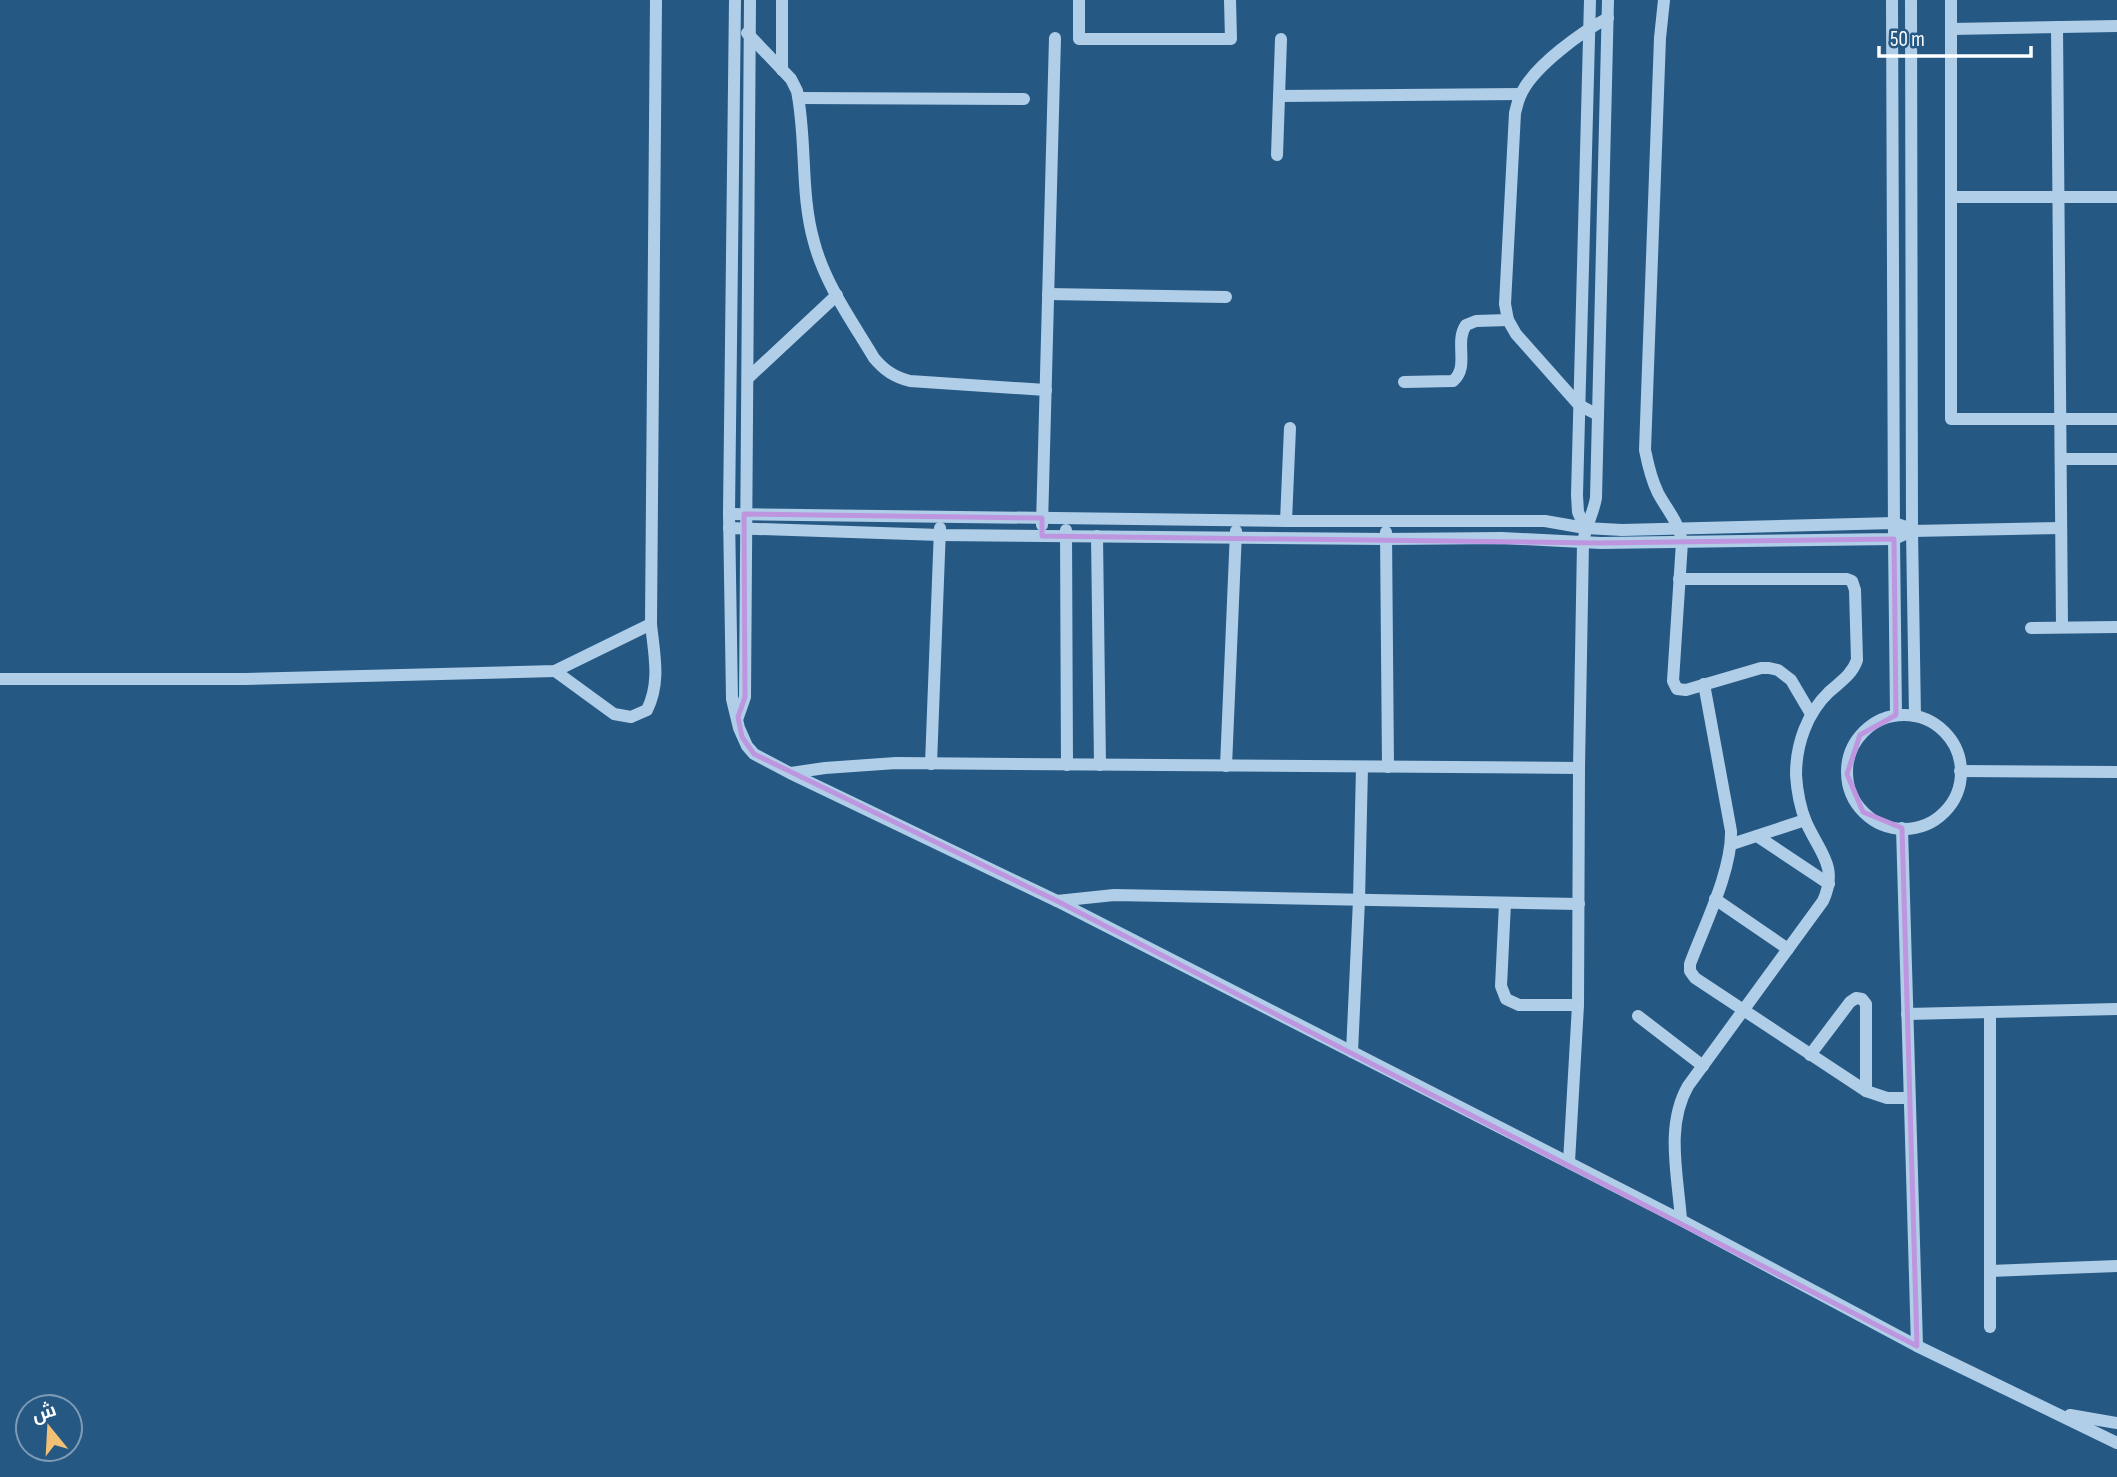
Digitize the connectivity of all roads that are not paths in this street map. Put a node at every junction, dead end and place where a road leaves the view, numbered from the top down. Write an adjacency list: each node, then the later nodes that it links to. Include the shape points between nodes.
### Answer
1 (656, 0): 68 (street)
2 (734, 0): 14 (street)
3 (750, 0): 19 (street)
4 (782, 0): 22 (street)
5 (1079, 0): 6 (street, via 1079,39 1231,39)
6 (1230, 0)
7 (1590, 0): 17 (street)
8 (1608, 0): 13 (street)
9 (1664, 0): 60 (street, via 1645,450 1649,472)
10 (1892, 0): 53 (street)
11 (1911, 0): 57 (street)
12 (1951, 0): 18 (street)
13 (1608, 18): 17 (street); 39 (street)
14 (734, 20): 19 (street); 50 (street)
15 (2117, 26): 16 (street)
16 (2057, 27): 18 (street); 29 (street)
17 (1589, 28): 23 (street, via 1530,78); 38 (street)
18 (1951, 29): 28 (street)
19 (750, 37): 22 (street); 35 (street)
20 (1055, 38): 31 (street)
21 (1281, 39): 24 (street)
22 (782, 70): 25 (street)
23 (1521, 94): 24 (street); 34 (street, via 1516,113 1505,304)
24 (1279, 96): 27 (street)
25 (799, 98): 26 (street); 32 (street, via 809,223 820,261)
26 (1024, 99)
27 (1277, 155)
28 (1952, 197): 29 (street); 40 (street, via 1951,419)
29 (2059, 197): 30 (street); 40 (street)
30 (2117, 197)
31 (1048, 294): 33 (street); 37 (street)
32 (837, 295): 35 (street); 37 (street, via 874,358 900,378)
33 (1226, 297)
34 (1508, 320): 36 (street, via 1466,325 1460,335 1461,371 1453,381); 38 (street)
35 (748, 378): 45 (street)
36 (1404, 382)
37 (1046, 390): 47 (street)
38 (1579, 405): 39 (street); 55 (street, via 1577,504)
39 (1598, 415): 55 (street, via 1596,498)
40 (2060, 419): 41 (street); 43 (street)
41 (2117, 419)
42 (1290, 428): 51 (street)
43 (2061, 459): 44 (street); 56 (street)
44 (2117, 459)
45 (744, 514): 46 (street); 50 (street); 54 (street)
46 (941, 517): 47 (street); 58 (street)
47 (1042, 518): 48 (street); 61 (street)
48 (1066, 519): 49 (street); 59 (street)
49 (1236, 520): 51 (street); 63 (street)
50 (729, 521): 54 (street); 78 (street, via 732,699)
51 (1286, 521): 52 (street)
52 (1386, 521): 55 (street, via 1545,521); 64 (street)
53 (1894, 523): 57 (street); 60 (street); 65 (street)
54 (745, 528): 58 (street); 78 (street, via 745,697)
55 (1584, 528): 60 (street); 66 (street)
56 (2061, 528): 57 (street); 71 (street)
57 (1912, 531): 65 (street); 77 (street)
58 (940, 535): 61 (street); 79 (street)
59 (1066, 535): 61 (street); 62 (street); 80 (street)
60 (1681, 535): 65 (street); 66 (street); 67 (street)
61 (1042, 536)
62 (1097, 536): 63 (street); 81 (street)
63 (1235, 537): 64 (street); 82 (street)
64 (1386, 539): 66 (street); 84 (street)
65 (1894, 539): 76 (street)
66 (1583, 543): 85 (street)
67 (1679, 579): 74 (street, via 1673,681 1681,690); 75 (street, via 1852,581 1857,660 1848,676)
68 (651, 624): 72 (street); 72 (street, via 657,682 647,710 631,717 614,714)
69 (2117, 627): 71 (street)
70 (2031, 628): 71 (street)
71 (2062, 628)
72 (555, 671): 73 (street, via 245,679)
73 (0, 679)
74 (1704, 684): 75 (street, via 1761,668 1778,670 1791,680); 92 (street)
75 (1811, 714): 89 (street, via 1796,771)
76 (1896, 715): 77 (street); 90 (street, via 1876,722 1860,735 1847,760 1847,775 1863,812)
77 (1915, 716): 86 (street, via 1936,725 1951,740)
78 (738, 717): 88 (street, via 742,737 754,754)
79 (931, 764): 80 (street); 88 (street, via 860,765)
80 (1067, 765): 81 (street)
81 (1100, 765): 82 (street)
82 (1226, 766): 83 (street)
83 (1362, 767): 84 (street); 94 (street)
84 (1388, 767): 85 (street)
85 (1579, 768): 98 (street)
86 (1960, 771): 87 (street); 90 (street, via 1956,794 1943,813 1924,824)
87 (2117, 772)
88 (790, 773): 96 (street)
89 (1805, 820): 91 (street); 93 (street, via 1825,855)
90 (1902, 828): 104 (street)
91 (1757, 836): 92 (street); 93 (street)
92 (1732, 844): 95 (street)
93 (1829, 884): 99 (street, via 1823,901)
94 (1359, 900): 96 (street, via 1114,895); 97 (street); 106 (street)
95 (1714, 900): 99 (street); 102 (street, via 1690,971)
96 (1057, 901): 106 (street)
97 (1505, 903): 98 (street); 100 (street, via 1500,986 1506,999 1519,1005)
98 (1578, 904): 100 (street)
99 (1788, 949): 102 (street)
100 (1578, 1004): 111 (street)
101 (2117, 1009): 103 (street)
102 (1744, 1010): 107 (street); 108 (street)
103 (1990, 1012): 104 (street); 114 (street)
104 (1907, 1014): 110 (street)
105 (1638, 1016): 108 (street)
106 (1352, 1052): 111 (street)
107 (1810, 1055): 109 (street); 109 (street, via 1850,1002 1862,999 1866,1004)
108 (1703, 1066): 112 (street, via 1683,1095 1674,1125)
109 (1867, 1091): 110 (street, via 1887,1098)
110 (1909, 1098): 116 (street)
111 (1569, 1163): 112 (street)
112 (1681, 1220): 116 (street)
113 (2117, 1266): 114 (street)
114 (1990, 1271): 115 (street)
115 (1990, 1327)
116 (1917, 1346): 117 (street)
117 (2049, 1410): 118 (street); 119 (street)
118 (2117, 1423)
119 (2117, 1443)

